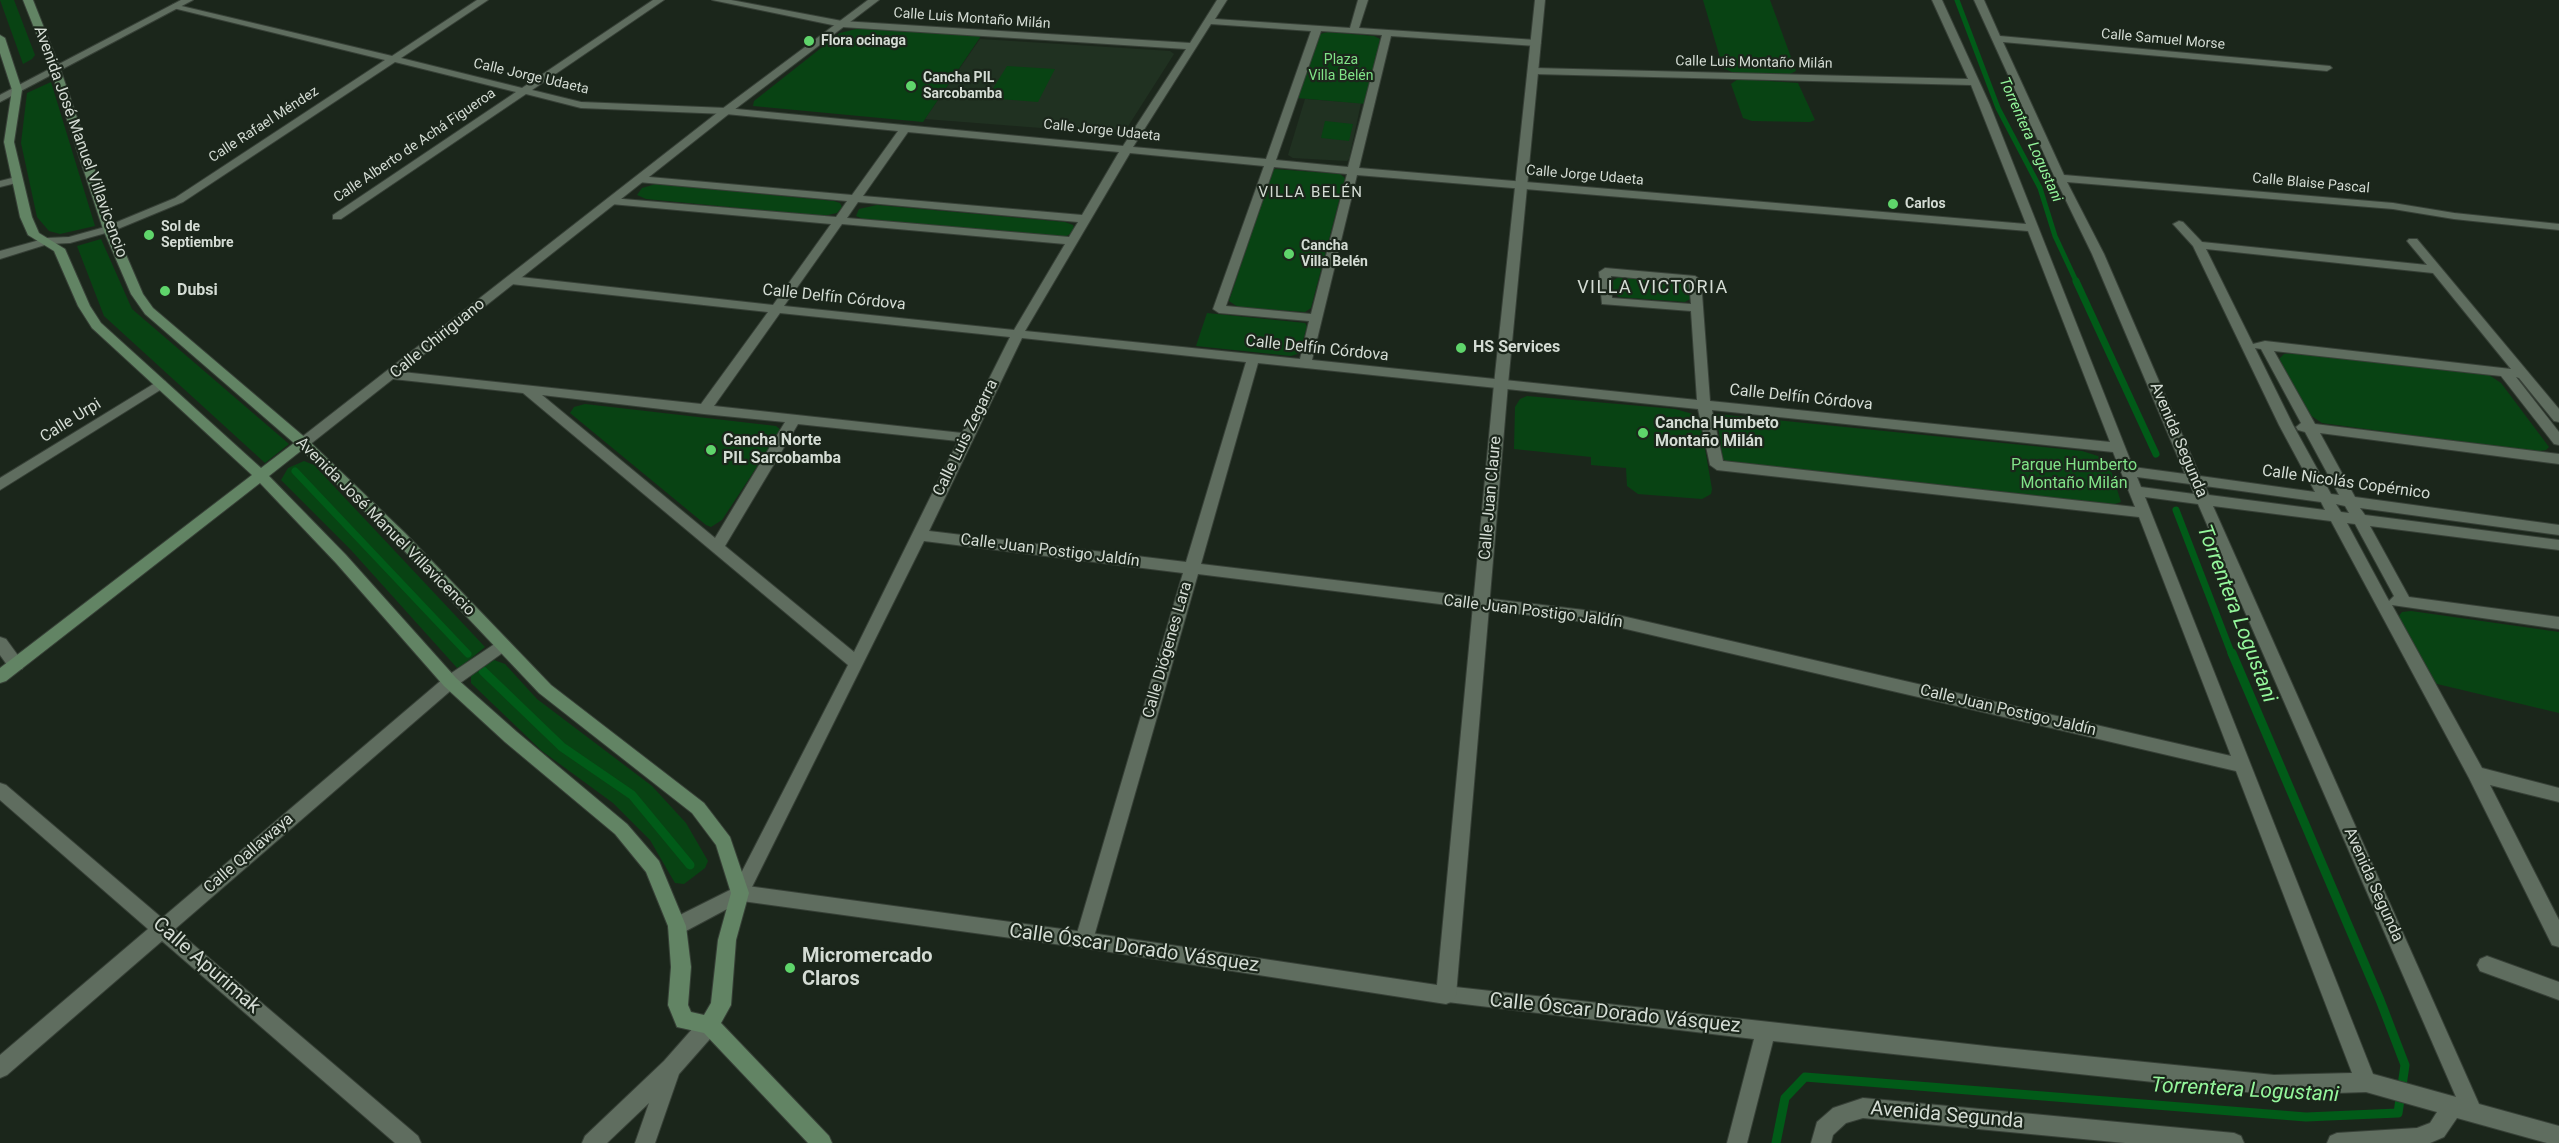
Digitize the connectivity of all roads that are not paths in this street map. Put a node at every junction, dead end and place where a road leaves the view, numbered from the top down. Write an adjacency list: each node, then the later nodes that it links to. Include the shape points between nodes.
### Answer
1 (28, 0): 23 (main road, Avenida José Manuel Villavicencio)
2 (188, 0): 12 (street)
3 (483, 0): 22 (street, Calle Rafael Méndez)
4 (659, 0): 28 (street, Calle Alberto de Achá Figueroa)
5 (717, 0): 14 (street, Calle Luis Montaño Milán)
6 (874, 0): 14 (street, Calle Chiriguano)
7 (1222, 0): 13 (street, Calle Luis Zegarra)
8 (1363, 0): 16 (street)
9 (1540, 0): 20 (street, Calle Juan Claure)
10 (1937, 0): 26 (street)
11 (1979, 0): 19 (street, Avenida Segunda)
12 (176, 6): 22 (street, Calle Jorge Udaeta); 23 (street)
13 (1210, 21): 15 (street); 21 (street, Calle Luis Zegarra)
14 (842, 24): 21 (street, Calle Luis Montaño Milán); 30 (street, Calle Chiriguano)
15 (1317, 28): 16 (street); 33 (street)
16 (1354, 30): 17 (street)
17 (1387, 33): 20 (street); 34 (street)
18 (0, 38): 27 (main road)
19 (1997, 39): 24 (street, Calle Samuel Morse); 35 (street, Avenida Segunda)
20 (1536, 43): 25 (street, Calle Juan Claure)
21 (1192, 46): 32 (street, Calle Luis Zegarra)
22 (391, 59): 28 (street, Calle Jorge Udaeta); 48 (street, Calle Rafael Méndez, via 179,200)
23 (55, 68): 27 (street); 48 (main road, Avenida José Manuel Villavicencio)
24 (2327, 68)
25 (1534, 71): 26 (street, Calle Luis Montaño Milán); 39 (street, Calle Juan Claure)
26 (1974, 82): 47 (street)
27 (17, 90): 29 (street); 37 (main road, via 9,142)
28 (523, 91): 30 (street, Calle Jorge Udaeta, via 581,105); 42 (street, Calle Alberto de Achá Figueroa)
29 (0, 99)
30 (726, 111): 31 (street, Calle Jorge Udaeta); 36 (street, Calle Chiriguano)
31 (906, 127): 32 (street, Calle Jorge Udaeta); 40 (street)
32 (1127, 148): 33 (street, Calle Jorge Udaeta); 43 (street, Calle Luis Zegarra)
33 (1269, 163): 34 (street, Calle Jorge Udaeta); 58 (street, via 1219,309)
34 (1353, 171): 39 (street, Calle Jorge Udaeta); 58 (street)
35 (2060, 178): 46 (street, Calle Blaise Pascal, via 2393,206); 83 (street, Avenida Segunda, via 2098,254)
36 (638, 179): 40 (street); 41 (street, Calle Chiriguano)
37 (16, 180): 38 (street); 49 (main road, via 34,235)
38 (0, 184)
39 (1521, 185): 47 (street, Calle Jorge Udaeta); 68 (street, Calle Juan Claure)
40 (855, 198): 43 (street); 44 (street)
41 (611, 201): 44 (street); 55 (street, Calle Chiriguano)
42 (337, 216)
43 (1085, 219): 50 (street, Calle Luis Zegarra)
44 (839, 221): 50 (street); 56 (street)
45 (2179, 224): 52 (street)
46 (2559, 227)
47 (2034, 228): 79 (street)
48 (109, 229): 49 (street, Calle Rafael Méndez, via 70,240); 78 (main road, Avenida José Manuel Villavicencio, via 137,294 149,311)
49 (47, 241): 53 (street, Calle Rafael Méndez); 67 (main road, via 59,249 96,324)
50 (1072, 241): 59 (street, Calle Luis Zegarra)
51 (2413, 241): 54 (street)
52 (2198, 245): 54 (street); 60 (street)
53 (0, 255)
54 (2437, 270): 65 (street)
55 (511, 280): 56 (street, Calle Delfín Córdova); 66 (street, Calle Chiriguano)
56 (776, 309): 59 (street, Calle Delfín Córdova); 71 (street)
57 (1697, 309): 57 (street, via 1695,280 1605,272 1606,300); 70 (street)
58 (1316, 318): 63 (street)
59 (1018, 333): 62 (street, Calle Delfín Córdova); 76 (street, Calle Luis Zegarra)
60 (2246, 343): 61 (street); 74 (street)
61 (2265, 345): 64 (street); 75 (street)
62 (1253, 359): 63 (street, Calle Delfín Córdova); 96 (street, Calle Diógenes Lara)
63 (1305, 364): 68 (street, Calle Delfín Córdova)
64 (2504, 372): 65 (street); 77 (street)
65 (2523, 374): 72 (street)
66 (393, 375): 69 (street); 78 (street, Calle Chiriguano)
67 (160, 384): 82 (main road); 84 (street, Calle Urpi)
68 (1501, 384): 70 (street, Calle Delfín Córdova); 99 (street, Calle Juan Claure)
69 (528, 391): 71 (street); 95 (street)
70 (1704, 405): 79 (street, Calle Delfín Córdova); 89 (street, via 1717,465)
71 (704, 410): 73 (street)
72 (2559, 418)
73 (794, 419): 76 (street); 95 (street)
74 (2286, 425): 75 (street); 86 (street)
75 (2308, 428): 80 (street); 88 (street)
76 (968, 438): 93 (street, Calle Luis Zegarra)
77 (2559, 441)
78 (303, 443): 82 (main road, Calle Chiriguano); 102 (main road, Avenida José Manuel Villavicencio, via 400,537)
79 (2120, 448): 81 (street)
80 (2559, 459)
81 (2128, 471): 83 (street, Calle Nicolás Copérnico); 85 (street)
82 (262, 477): 104 (main road, Calle Chiriguano); 106 (main road)
83 (2196, 480): 86 (street, Calle Nicolás Copérnico); 87 (street, Avenida Segunda)
84 (0, 485)
85 (2135, 491): 87 (street, Calle Nicolás Copérnico); 89 (street)
86 (2325, 498): 88 (street, Calle Nicolás Copérnico); 90 (street)
87 (2203, 499): 90 (street, Calle Nicolás Copérnico); 125 (street, Avenida Segunda)
88 (2349, 501): 91 (street); 92 (street, Calle Nicolás Copérnico)
89 (2143, 513): 107 (street)
90 (2335, 516): 91 (street, Calle Nicolás Copérnico); 97 (street)
91 (2359, 519): 94 (street, Calle Nicolás Copérnico); 98 (street)
92 (2559, 530)
93 (918, 535): 96 (street, Calle Juan Postigo Jaldín); 103 (street, Calle Luis Zegarra)
94 (2559, 545)
95 (717, 547): 103 (street)
96 (1192, 570): 99 (street, Calle Juan Postigo Jaldín); 115 (street, Calle Diógenes Lara)
97 (2379, 599): 98 (street); 108 (street)
98 (2406, 603): 100 (street)
99 (1482, 605): 107 (street, Calle Juan Postigo Jaldín, via 1609,619); 118 (street, Calle Juan Claure)
100 (2559, 623)
101 (0, 643): 104 (street)
102 (502, 645): 106 (street, Calle Qallawaya); 111 (main road, Avenida José Manuel Villavicencio, via 545,689 698,808 724,842)
103 (857, 663): 111 (street, Calle Luis Zegarra)
104 (16, 665): 105 (main road, Calle Chiriguano)
105 (0, 676)
106 (450, 682): 112 (main road, via 621,829 654,867); 113 (street, Calle Qallawaya)
107 (2243, 766): 123 (street)
108 (2476, 774): 110 (street); 114 (street)
109 (0, 790): 113 (street, Calle Apurimak)
110 (2559, 795)
111 (740, 893): 112 (street); 115 (street, Calle Óscar Dorado Vásquez); 119 (main road, via 727,940 721,1005)
112 (677, 926): 119 (main road, via 681,967 678,1005 684,1020)
113 (163, 928): 121 (street, Calle Qallawaya); 127 (street, Calle Apurimak)
114 (2559, 939)
115 (1084, 940): 118 (street, Calle Óscar Dorado Vásquez)
116 (2487, 965): 117 (street)
117 (2559, 991)
118 (1446, 995): 120 (street, Calle Óscar Dorado Vásquez)
119 (709, 1025): 122 (street); 130 (main road)
120 (1766, 1031): 123 (street, Calle Óscar Dorado Vásquez, via 2274,1085); 131 (street)
121 (0, 1068)
122 (671, 1068): 128 (street); 129 (street)
123 (2366, 1083): 124 (street, Calle Óscar Dorado Vásquez)
124 (2452, 1107): 125 (street, Calle Óscar Dorado Vásquez); 134 (street, via 2437,1130 2417,1138)
125 (2473, 1113): 126 (street, Calle Óscar Dorado Vásquez)
126 (2559, 1136)
127 (411, 1143)
128 (592, 1143)
129 (645, 1143)
130 (822, 1143)
131 (1737, 1143)
132 (1821, 1143): 133 (street, Avenida Segunda, via 1824,1129 1840,1114 1863,1108)
133 (2234, 1143)
134 (2337, 1143)

